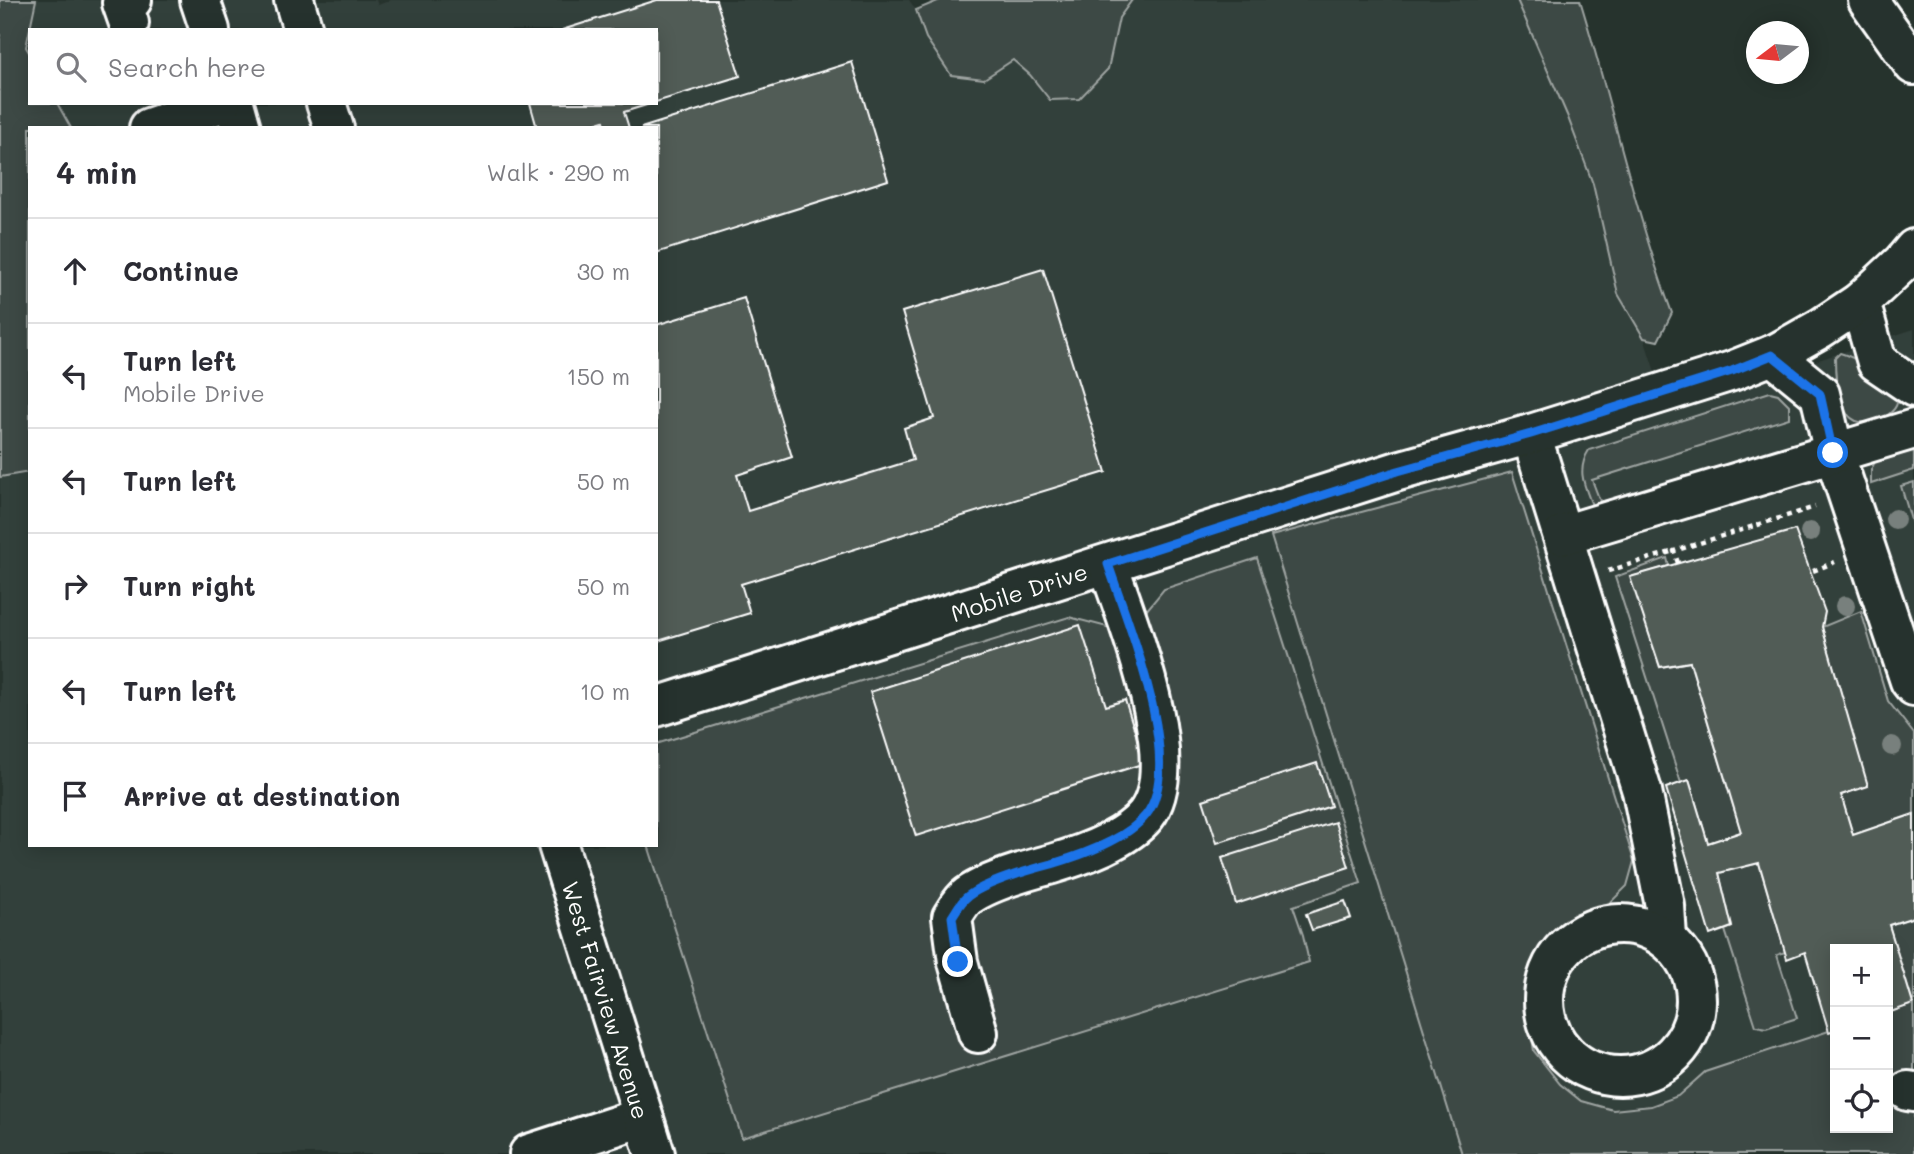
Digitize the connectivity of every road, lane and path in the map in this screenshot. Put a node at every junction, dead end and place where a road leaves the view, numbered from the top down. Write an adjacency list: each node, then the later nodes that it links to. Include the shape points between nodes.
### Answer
1 (200, 0): 4 (street)
2 (295, 0): 5 (street)
3 (1868, 0): 6 (street)
4 (209, 28)
5 (302, 28)
6 (1914, 65)
7 (212, 105): 10 (street)
8 (235, 105): 11 (street)
9 (327, 105): 12 (street)
10 (155, 118)
11 (240, 126)
12 (333, 126)
13 (1914, 248): 14 (street, Mobile Drive)
14 (1860, 302): 15 (street, Mobile Drive); 16 (street, via 1877,362)
15 (1772, 355): 18 (street, Mobile Drive); 19 (street, via 1820,394)
16 (1914, 387)
17 (1914, 429): 19 (street)
18 (1531, 434): 21 (street); 23 (street, Mobile Drive, via 1398,471)
19 (1833, 453): 21 (street); 24 (street)
20 (1819, 506): 22 (path, via 1674,551)
21 (1563, 535): 27 (street, via 1642,792 1665,906)
22 (1678, 563)
23 (1108, 564): 25 (street, Mobile Drive); 28 (street, via 1150,693 1160,753 1158,791 1146,815 1125,833 1085,855 1014,875 967,896 952,917 958,962)
24 (1914, 686)
25 (658, 706)
26 (559, 847): 29 (street, West Fairview Avenue)
27 (1667, 939)
28 (978, 1033)
29 (643, 1118): 30 (street); 31 (street, West Fairview Avenue)
30 (529, 1154)
31 (655, 1154)

